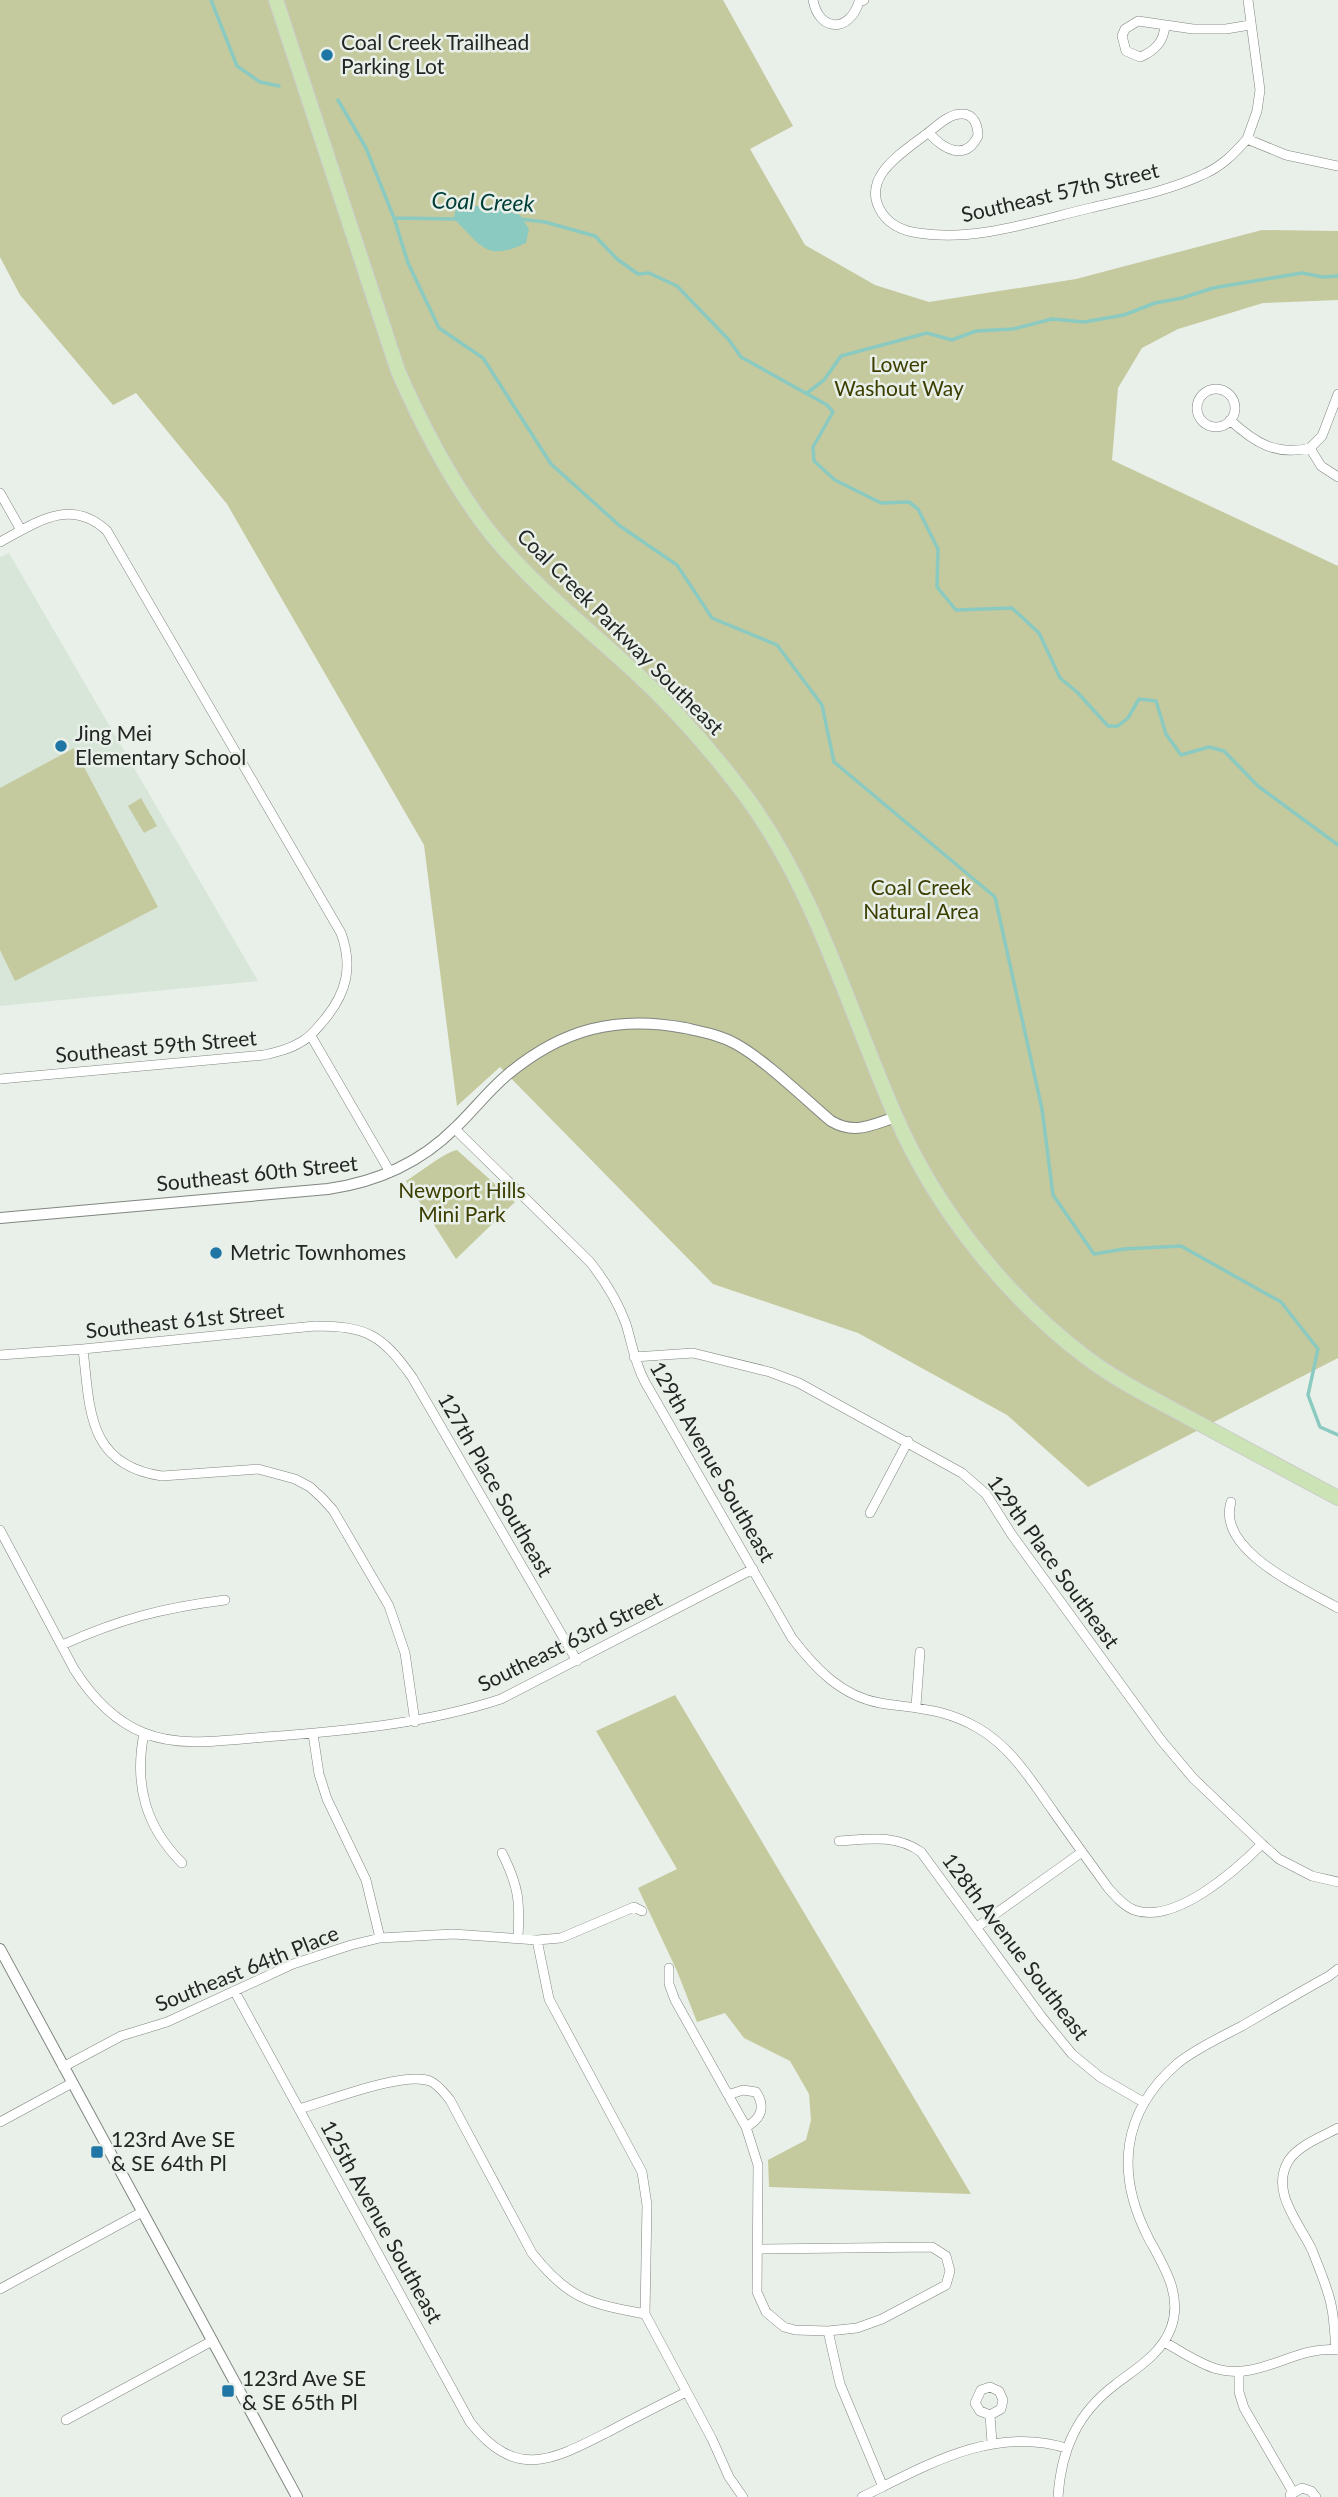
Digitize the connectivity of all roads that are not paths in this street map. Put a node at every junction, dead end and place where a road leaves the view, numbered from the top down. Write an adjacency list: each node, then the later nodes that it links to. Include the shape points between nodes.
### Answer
1 (276, 0): 19 (main road, Coal Creek Parkway Southeast, via 398,371 439,453 500,543 563,608 667,702 748,799 813,915)
2 (813, 0): 4 (street, via 817,13 834,26 855,16)
3 (1248, 0): 6 (street)
4 (860, 1)
5 (1165, 25): 5 (street, via 1130,24 1122,36 1126,51 1140,57 1148,54 1162,40); 6 (street, via 1226,29)
6 (1250, 25): 8 (street, via 1261,90)
7 (929, 133): 7 (street, Southeast 57th Street, via 947,149 957,151 975,143 978,136 975,121 959,113); 8 (street, Southeast 57th Street, via 890,161 876,184 875,196 879,209 896,226 916,233 951,235 985,233 1188,181 1221,165)
8 (1247, 139): 9 (street, via 1286,155)
9 (1338, 166)
10 (1338, 394): 12 (street, via 1322,436)
11 (1230, 420): 11 (street, via 1234,403 1228,393 1216,389 1204,393 1198,404 1203,421 1213,426); 12 (street, via 1275,450)
12 (1310, 448): 13 (street, via 1321,466)
13 (1338, 477)
14 (0, 493): 15 (street)
15 (21, 530): 16 (street); 17 (street, via 58,515 80,514 107,531 341,933 348,962 343,991)
16 (0, 542)
17 (311, 1036): 18 (street, Southeast 59th Street, via 264,1055); 21 (street)
18 (0, 1079)
19 (896, 1117): 20 (street, Southeast 60th Street, via 859,1129 840,1126 738,1045 700,1031 630,1022 593,1028 544,1049 508,1074); 28 (main road, Coal Creek Parkway Southeast, via 943,1205 996,1273 1051,1327 1122,1381)
20 (455, 1129): 21 (street, Southeast 60th Street); 26 (street, 129th Avenue Southeast, via 601,1276 622,1316)
21 (390, 1172): 22 (street, Southeast 60th Street, via 328,1189)
22 (0, 1218)
23 (373, 1335): 24 (street, Southeast 61st Street, via 315,1326); 37 (street, 127th Place Southeast, via 412,1377)
24 (83, 1349): 25 (street, Southeast 61st Street); 39 (street, via 96,1432 120,1459 162,1476 258,1469 310,1487 333,1510 389,1606 405,1653)
25 (0, 1354)
26 (634, 1357): 27 (street, 129th Place Southeast, via 693,1353 770,1372); 32 (street, 129th Avenue Southeast)
27 (908, 1441): 30 (street); 43 (street, 129th Place Southeast, via 962,1473 986,1494 1167,1748)
28 (1338, 1498)
29 (1231, 1502): 34 (street, via 1228,1511 1233,1531 1260,1563)
30 (870, 1513)
31 (0, 1530): 35 (street)
32 (753, 1569): 37 (street, Southeast 63rd Street); 38 (street, 129th Avenue Southeast, via 792,1637 832,1682 870,1700)
33 (225, 1600): 35 (street, via 138,1615)
34 (1338, 1608)
35 (62, 1645): 40 (street, via 85,1687 123,1722)
36 (920, 1652): 38 (street)
37 (577, 1661): 39 (street, Southeast 63rd Street, via 501,1699)
38 (916, 1706): 44 (street, 129th Avenue Southeast, via 960,1719 994,1738 1018,1763)
39 (415, 1722): 41 (street, Southeast 63rd Street)
40 (144, 1733): 41 (street, Southeast 63rd Street, via 209,1741); 46 (street, via 139,1766 148,1812 158,1836)
41 (313, 1734): 50 (street, via 327,1799 366,1880)
42 (839, 1841): 49 (street, 128th Avenue Southeast, via 904,1842 921,1852)
43 (1262, 1844): 44 (street, 129th Avenue Southeast, via 1219,1884 1158,1912 1135,1911 1117,1898); 47 (street, 129th Place Southeast, via 1298,1870)
44 (1082, 1852): 49 (street)
45 (502, 1853): 51 (street, via 517,1886)
46 (182, 1863)
47 (1338, 1882)
48 (642, 1912): 52 (street, Southeast 64th Place, via 634,1907 574,1934)
49 (977, 1927): 60 (street, 128th Avenue Southeast, via 1072,2054)
50 (380, 1938): 51 (street, Southeast 64th Place, via 453,1934); 56 (street, Southeast 64th Place, via 317,1955)
51 (518, 1938): 52 (street, Southeast 64th Place)
52 (537, 1940): 68 (street, via 549,1998 642,2172 647,2205)
53 (0, 1949): 57 (street)
54 (669, 1968): 59 (street, via 675,2000)
55 (1338, 1969): 60 (street, via 1193,2053)
56 (234, 1992): 57 (street, Southeast 64th Place, via 167,2022 121,2036); 61 (street, 125th Avenue Southeast)
57 (64, 2067): 58 (street)
58 (72, 2082): 62 (street); 65 (street)
59 (728, 2095): 63 (street); 63 (street, via 743,2090 756,2092 760,2098 761,2114)
60 (1143, 2102): 71 (street, via 1130,2139 1128,2176 1136,2213 1174,2294 1175,2313)
61 (299, 2109): 68 (street, via 393,2082 430,2081 450,2100 542,2266 582,2298); 74 (street, 125th Avenue Southeast, via 470,2422 496,2450 527,2460 554,2458)
62 (0, 2122)
63 (746, 2127): 66 (street, via 758,2165)
64 (1338, 2127): 72 (street, via 1297,2151 1288,2161 1283,2183 1288,2207 1328,2293)
65 (142, 2212): 67 (street); 70 (street)
66 (758, 2249): 69 (street, via 757,2292 766,2312 783,2327); 69 (street, via 922,2246 946,2256 950,2271 946,2285 882,2319)
67 (0, 2290)
68 (645, 2314): 74 (street)
69 (828, 2331): 79 (street, via 839,2384)
70 (212, 2340): 76 (street); 81 (street)
71 (1164, 2342): 73 (street, via 1217,2369); 78 (street, via 1097,2399)
72 (1337, 2350): 73 (street, via 1309,2352)
73 (1239, 2372): 80 (street, via 1244,2408)
74 (685, 2392): 82 (street)
75 (990, 2415): 77 (street)
76 (66, 2420)
77 (992, 2443): 78 (street, via 1032,2441); 79 (street, via 959,2451)
78 (1066, 2448): 84 (street)
79 (883, 2487): 83 (street)
80 (1291, 2495): 85 (street, via 1306,2488)
81 (297, 2497)
82 (743, 2497)
83 (862, 2497)
84 (1058, 2497)
85 (1316, 2497)

